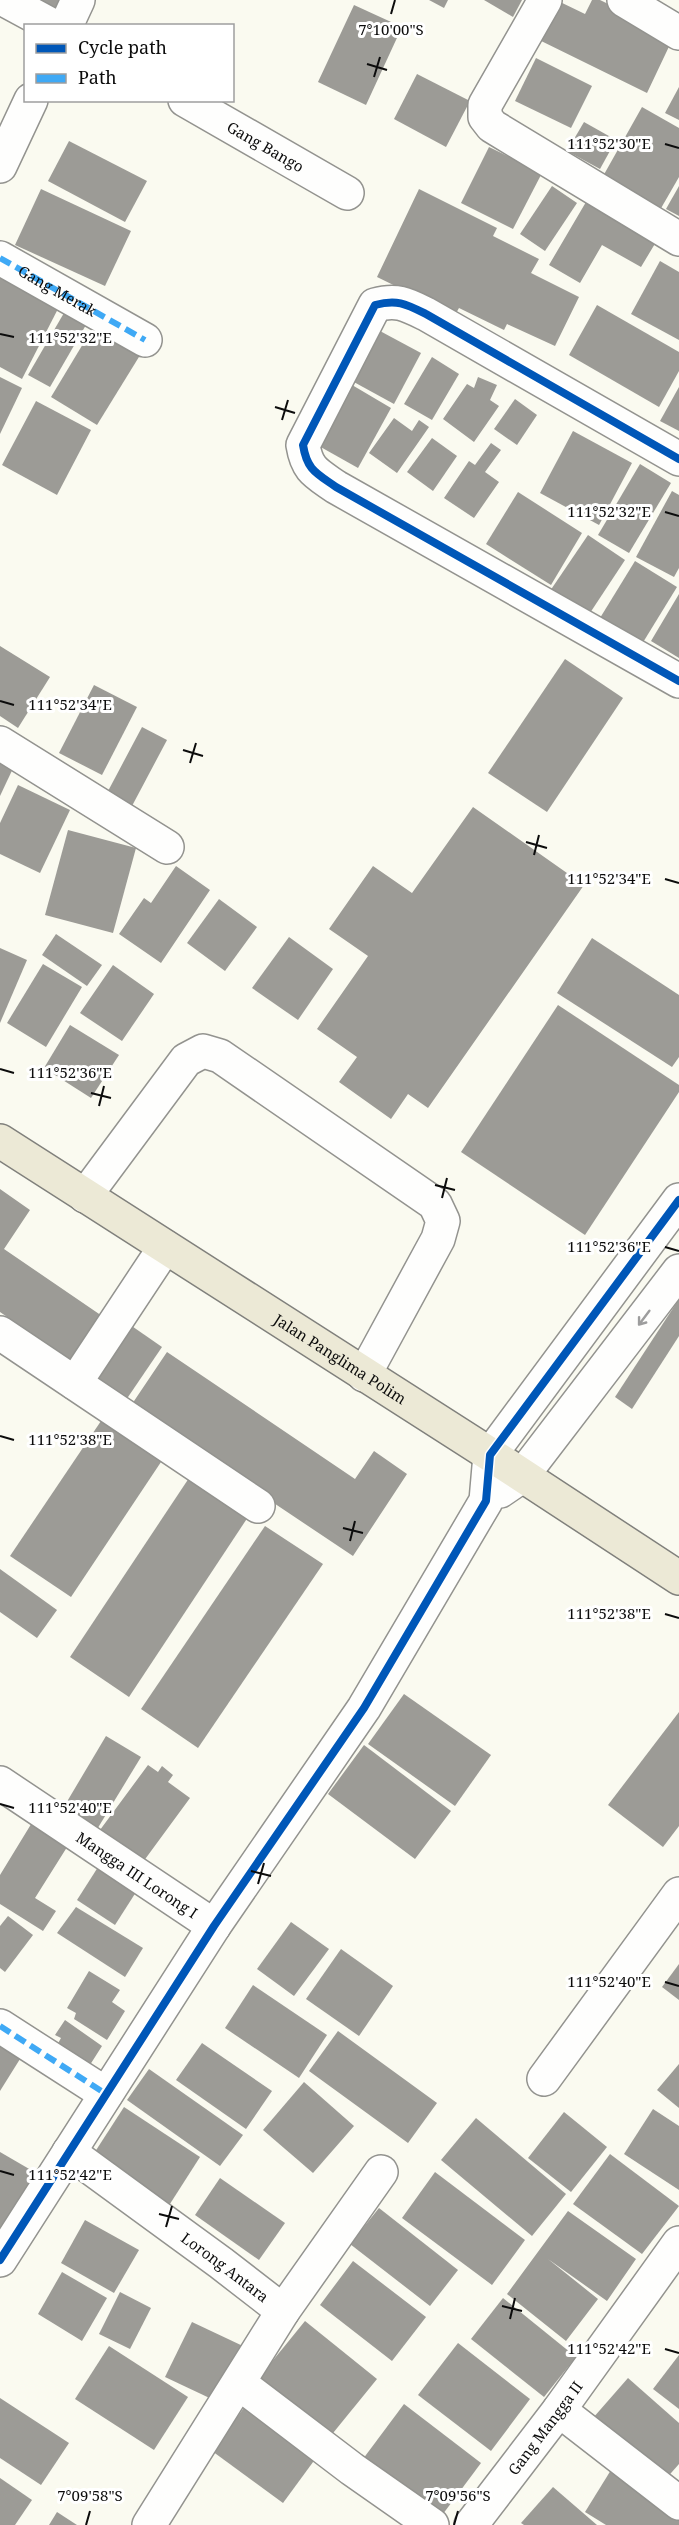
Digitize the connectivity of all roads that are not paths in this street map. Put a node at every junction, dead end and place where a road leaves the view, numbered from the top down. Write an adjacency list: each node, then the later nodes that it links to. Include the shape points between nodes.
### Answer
1 (5, 0): 5 (street)
2 (78, 0): 6 (street)
3 (545, 0): 12 (street, via 485,105 484,117 492,126)
4 (624, 0): 7 (street)
5 (48, 24)
6 (67, 24)
7 (679, 33)
8 (188, 102): 11 (street, Gang Bango)
9 (16, 116): 10 (street)
10 (0, 166)
11 (347, 193)
12 (679, 239)
13 (0, 258): 14 (street, Gang Merak)
14 (145, 340)
15 (679, 459): 16 (street, via 426,314 389,301 375,305 303,445 306,461 336,487)
16 (679, 681)
17 (0, 743): 18 (street)
18 (167, 847)
19 (0, 1141): 20 (main road, Jalan Panglima Polim)
20 (86, 1196): 22 (main road, Jalan Panglima Polim); 25 (street, via 186,1060 202,1051 220,1056 435,1204 443,1221 438,1239)
21 (679, 1200): 27 (street)
22 (165, 1247): 25 (main road, Jalan Panglima Polim); 26 (street)
23 (679, 1271): 28 (street, one-way to 28)
24 (0, 1333): 26 (street)
25 (364, 1375): 27 (main road, Jalan Panglima Polim)
26 (75, 1383): 30 (street)
27 (490, 1455): 28 (main road, Jalan Panglima Polim); 29 (street)
28 (522, 1476): 29 (street); 31 (main road, Jalan Panglima Polim)
29 (486, 1501): 34 (street, via 364,1708)
30 (258, 1506)
31 (679, 1578)
32 (0, 1783): 34 (street, Mangga III Lorong I)
33 (679, 1894): 36 (street)
34 (214, 1926): 37 (street)
35 (0, 2026): 37 (street)
36 (544, 2079)
37 (106, 2094): 38 (street)
38 (69, 2152): 41 (street); 42 (street, Lorong Antara)
39 (381, 2172): 42 (street)
40 (679, 2243): 44 (street, Gang Mangga II)
41 (0, 2260)
42 (283, 2311): 43 (street, Lorong Antara)
43 (239, 2383): 46 (street, Lorong Antara); 47 (street)
44 (559, 2410): 45 (street); 48 (street, Gang Mangga II)
45 (679, 2503)
46 (149, 2525)
47 (432, 2525)
48 (471, 2525)

